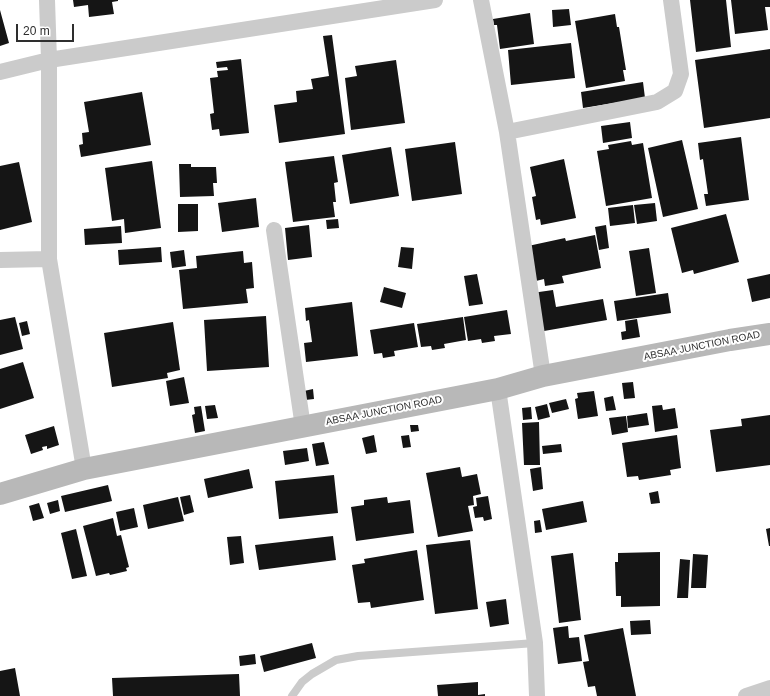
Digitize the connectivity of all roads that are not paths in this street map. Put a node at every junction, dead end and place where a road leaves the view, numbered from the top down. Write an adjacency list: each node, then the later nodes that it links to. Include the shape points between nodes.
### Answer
1 (48, 0): 5 (street)
2 (436, 0): 5 (street)
3 (481, 0): 7 (street)
4 (672, 0): 7 (street, via 681,74 675,91 657,102)
5 (49, 60): 6 (street); 9 (street)
6 (0, 72)
7 (507, 132): 12 (street)
8 (274, 230): 14 (street)
9 (49, 259): 10 (street); 15 (street)
10 (0, 260)
11 (770, 334): 12 (street, ABSAA JUNCTION ROAD)
12 (542, 376): 13 (street, ABSAA JUNCTION ROAD)
13 (498, 388): 14 (street, ABSAA JUNCTION ROAD); 17 (street)
14 (303, 427): 15 (street, ABSAA JUNCTION ROAD)
15 (84, 469): 16 (street, ABSAA JUNCTION ROAD)
16 (0, 494)
17 (535, 643): 19 (lane, via 358,656 336,660 302,682); 20 (street)
18 (770, 688): 21 (street)
19 (292, 696)
20 (537, 696)
21 (746, 696)

